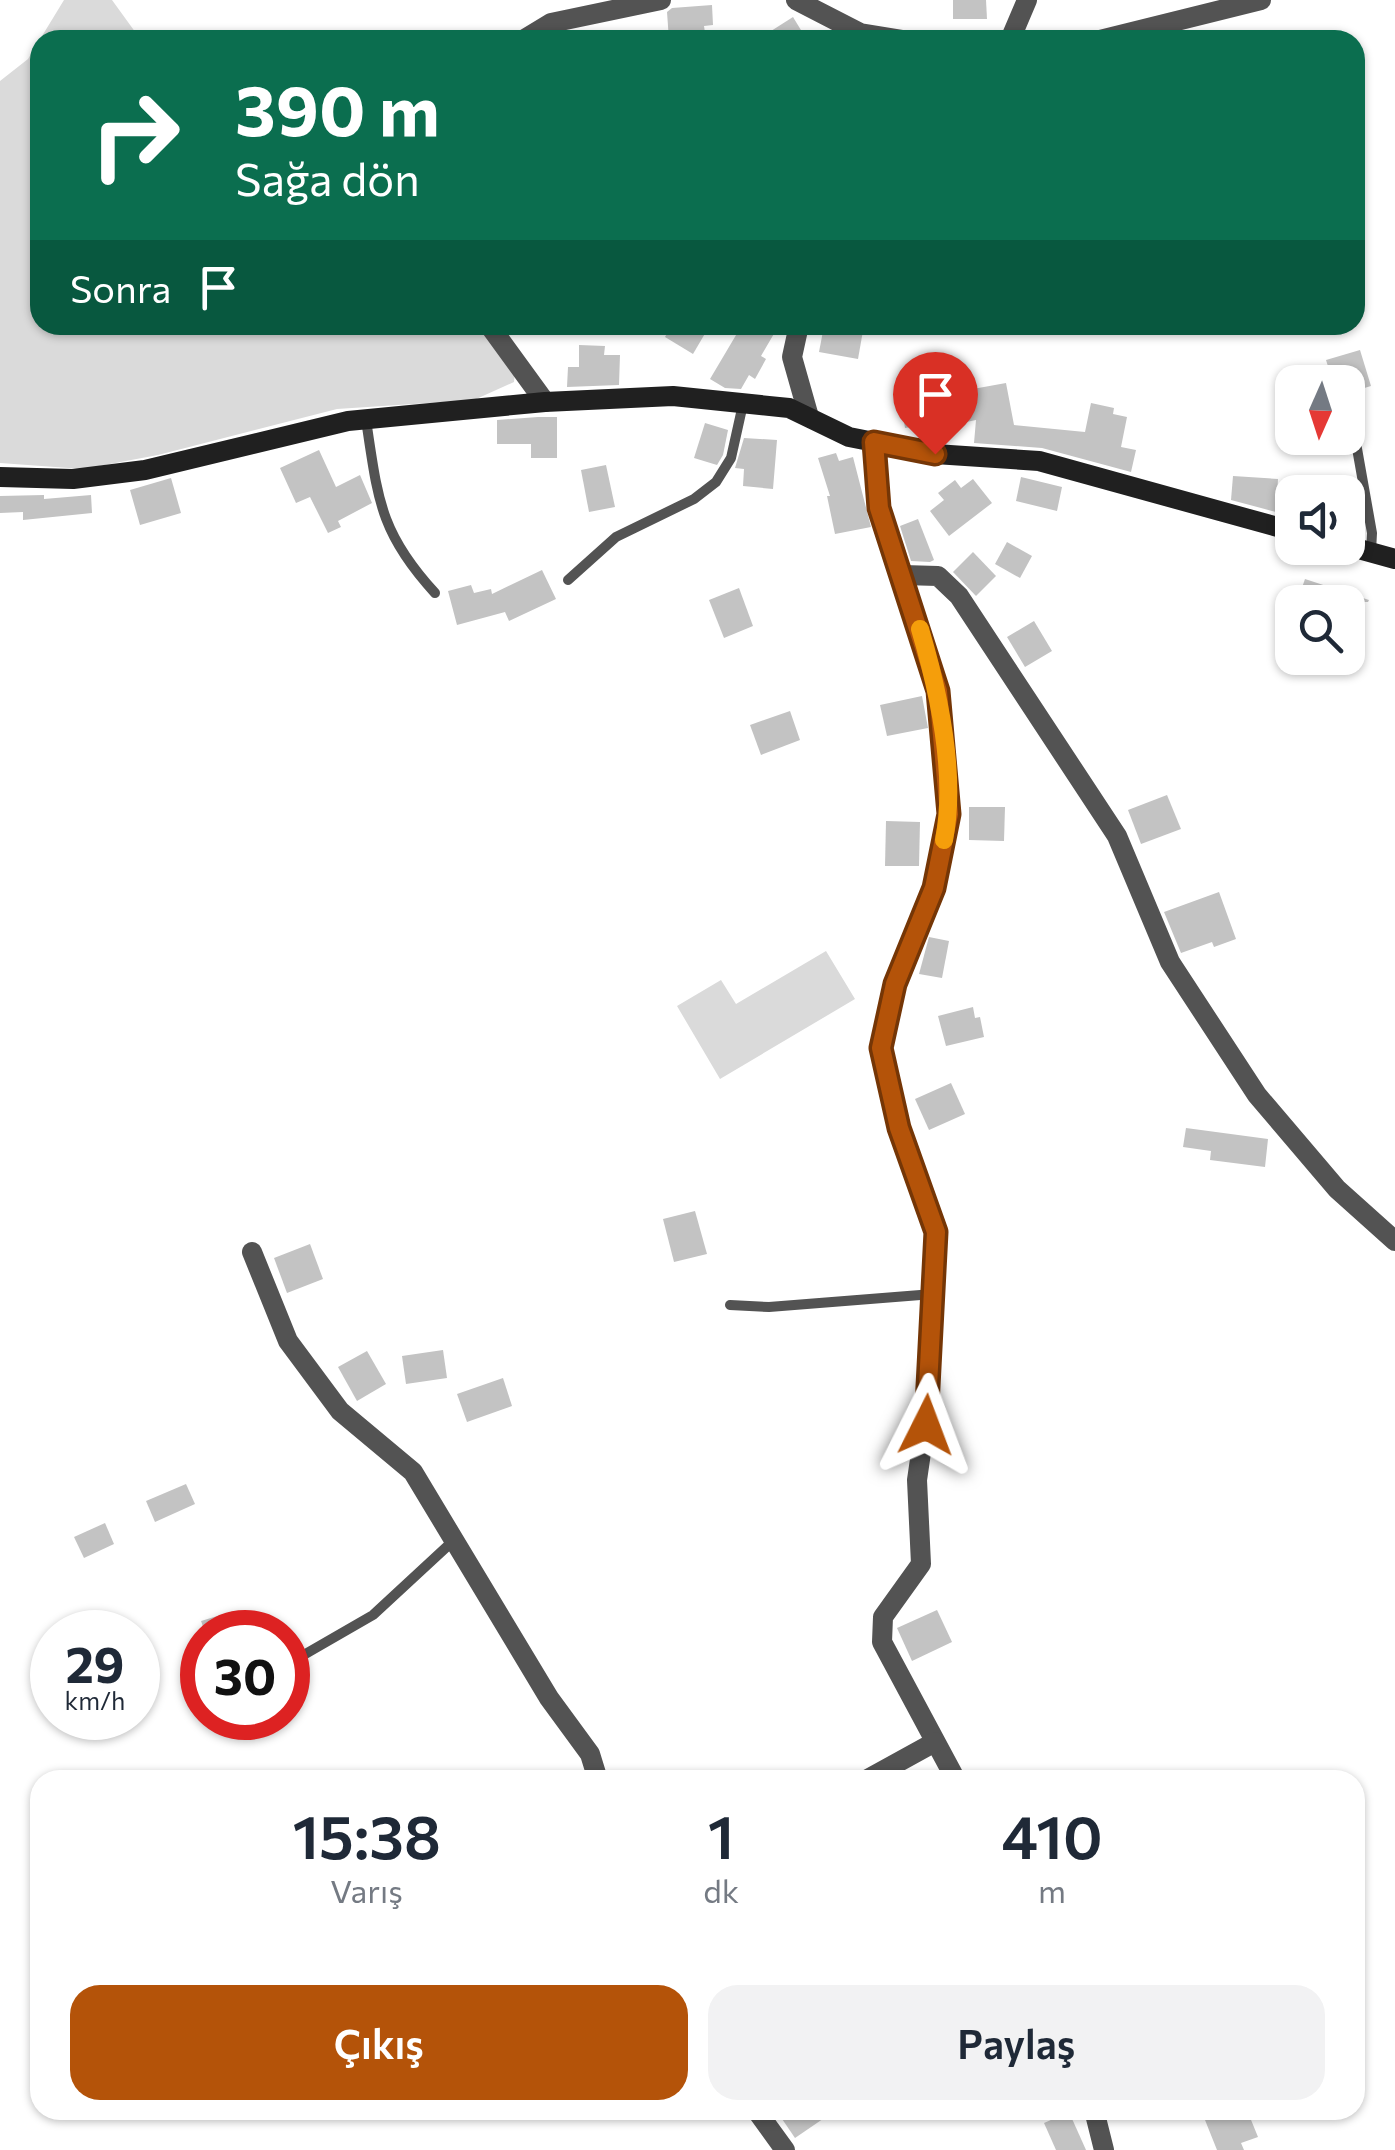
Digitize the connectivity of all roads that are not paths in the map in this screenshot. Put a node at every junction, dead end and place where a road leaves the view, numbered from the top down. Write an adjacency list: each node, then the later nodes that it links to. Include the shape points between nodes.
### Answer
1 (662, 0): 5 (street)
2 (796, 0): 6 (street)
3 (1027, 0): 7 (street)
4 (1261, 0): 8 (street)
5 (539, 30)
6 (854, 30)
7 (1014, 30)
8 (1140, 30)
9 (497, 335): 11 (street)
10 (798, 335): 13 (street, via 792,357)
11 (545, 402): 12 (street, via 673,396); 14 (street)
12 (743, 403): 13 (street, via 789,408); 23 (lane, via 731,458 716,482 616,537)
13 (809, 418): 15 (street)
14 (366, 420): 17 (street, via 145,470 74,479); 24 (lane, via 386,526 410,566)
15 (874, 442): 18 (street, via 1038,462); 22 (street, via 879,508)
16 (1358, 455): 20 (lane)
17 (0, 477)
18 (1275, 527)
19 (1365, 551): 20 (street)
20 (1370, 552): 21 (street)
21 (1395, 559)
22 (903, 575): 25 (street, via 938,576 959,596 1118,836 1170,962 1257,1095 1337,1189); 27 (street, via 938,691 949,814 934,888 895,984 881,1048 899,1128 936,1232)
23 (568, 580)
24 (436, 592)
25 (1395, 1241)
26 (252, 1252): 29 (street, via 288,1341 340,1411 412,1472)
27 (934, 1294): 28 (lane, via 769,1308); 31 (street, via 917,1480 921,1564 883,1617 882,1642)
28 (730, 1304)
29 (453, 1541): 30 (lane, via 372,1615); 32 (street)
30 (310, 1651)
31 (935, 1742): 33 (street); 34 (street)
32 (595, 1770)
33 (884, 1770)
34 (950, 1770)
35 (763, 2120): 37 (street)
36 (1096, 2120): 38 (street)
37 (785, 2150)
38 (1104, 2150)

